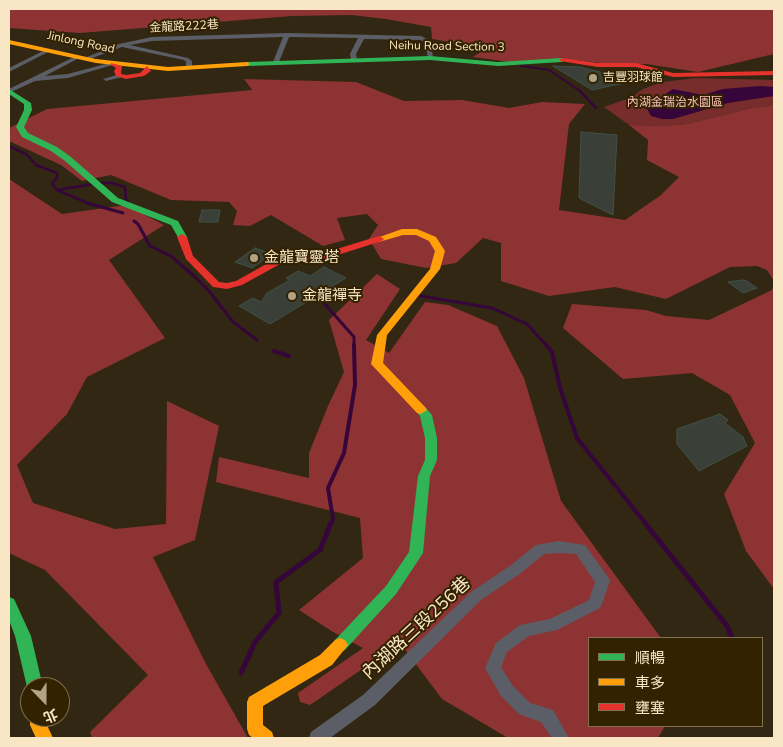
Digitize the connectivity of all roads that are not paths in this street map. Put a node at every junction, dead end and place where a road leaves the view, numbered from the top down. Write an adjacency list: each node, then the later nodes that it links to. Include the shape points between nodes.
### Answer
1 (287, 35): 2 (street, 金龍路222巷); 4 (street, 金龍路222巷, via 254,33 163,38); 9 (street)
2 (362, 36): 7 (street, 金龍路222巷, via 421,38 428,41); 8 (street)
3 (9, 42): 5 (street, Jinlong Road)
4 (121, 45): 6 (street, 金龍路222巷); 14 (street, via 186,58)
5 (49, 50): 6 (street, Jinlong Road); 12 (street)
6 (82, 58): 11 (street, Jinlong Road); 18 (street, 金龍路222巷)
7 (430, 58): 8 (street, Neihu Road Section 3); 16 (street, Neihu Road Section 3, via 498,64 564,60 598,65 636,65 673,75)
8 (354, 60): 9 (street, Neihu Road Section 3)
9 (276, 62): 14 (street, Neihu Road Section 3)
10 (9, 64): 12 (street)
11 (113, 64): 13 (street, Jinlong Road); 17 (street, via 119,66 117,73); 18 (street, via 68,76)
12 (18, 66): 15 (street)
13 (147, 68): 14 (street, Neihu Road Section 3); 17 (street, via 148,71 142,75)
14 (188, 68)
15 (9, 70)
16 (774, 73)
17 (120, 76): 19 (street)
18 (36, 79): 20 (street, 金龍路222巷)
19 (106, 79)
20 (14, 89): 24 (street, via 27,103 28,110 20,128 25,135 68,159 115,200 174,223 189,257 216,286 239,283 280,260 328,255 402,232 417,232 433,239 440,252 434,269 382,335 377,364 426,415 431,438 431,460 424,476 416,553 391,590 326,660 255,702 255,728)
21 (9, 604): 22 (street)
22 (13, 624): 23 (street)
23 (32, 677)
24 (266, 738)
25 (317, 738): 26 (street, 內湖路三段256巷, via 369,700 476,596 541,548 559,547 580,549 603,581 595,604 552,625 525,630 501,648 493,668 507,692 525,709 547,716)
26 (561, 738)

